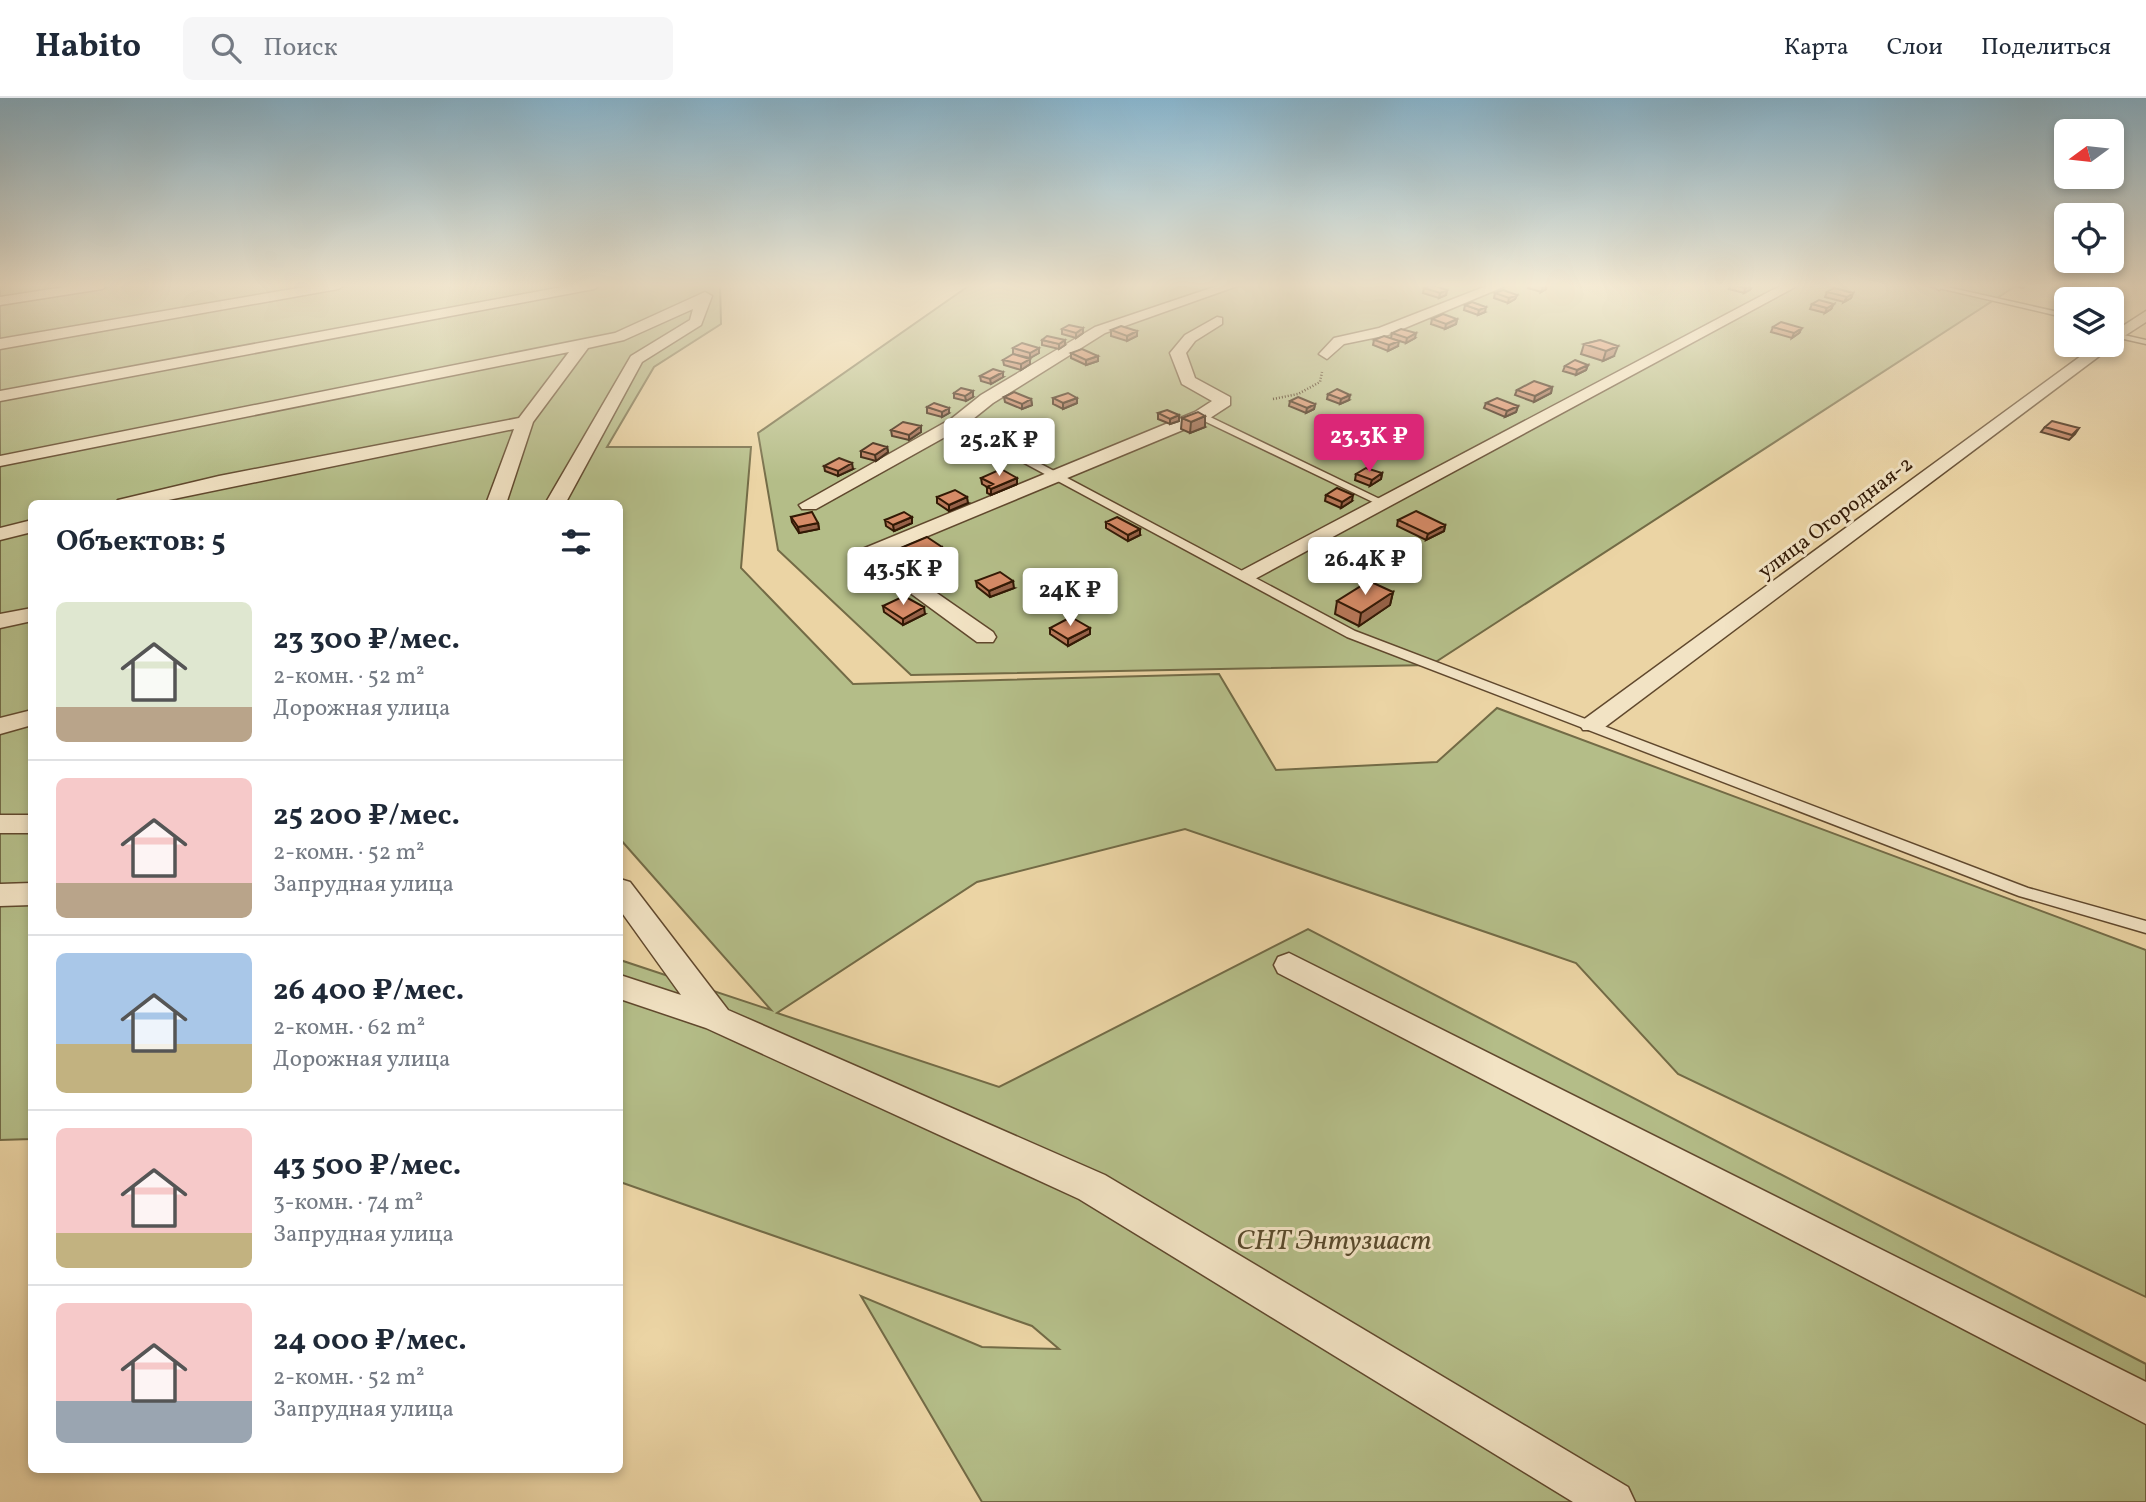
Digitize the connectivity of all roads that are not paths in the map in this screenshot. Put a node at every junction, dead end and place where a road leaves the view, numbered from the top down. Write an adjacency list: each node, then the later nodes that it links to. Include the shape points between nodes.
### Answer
1 (243, 351): 11 (street)
2 (554, 351): 15 (street)
3 (578, 351): 13 (street)
4 (650, 351): 19 (street, via 636,359)
5 (1066, 351): 14 (street, via 987,398)
6 (1180, 351): 12 (street, via 1188,381 1224,401)
7 (1330, 351): 9 (street)
8 (1671, 351): 20 (street)
9 (1327, 354)
10 (2085, 357): 29 (street, улица Огородная-2)
11 (0, 396)
12 (1202, 416): 16 (street); 20 (lane)
13 (525, 422): 17 (street); 18 (street)
14 (957, 423): 16 (lane); 21 (street)
15 (0, 461)
16 (1054, 475): 24 (lane); 27 (street, via 867,554)
17 (142, 500)
18 (495, 500)
19 (557, 500)
20 (1381, 502): 24 (street)
21 (808, 505)
22 (28, 527): 23 (street)
23 (0, 534)
24 (1246, 576): 29 (lane, via 1351,635)
25 (28, 615): 26 (street)
26 (0, 621)
27 (985, 637)
28 (28, 718): 30 (street)
29 (1592, 725): 36 (lane, via 2024,892)
30 (0, 726)
31 (0, 824): 32 (street)
32 (28, 824)
33 (28, 894): 35 (street)
34 (623, 894): 39 (street)
35 (0, 895)
36 (2146, 927)
37 (1289, 965): 40 (street)
38 (623, 988): 39 (street)
39 (717, 1019): 41 (street, via 1092,1187)
40 (2146, 1404)
41 (1613, 1502)

